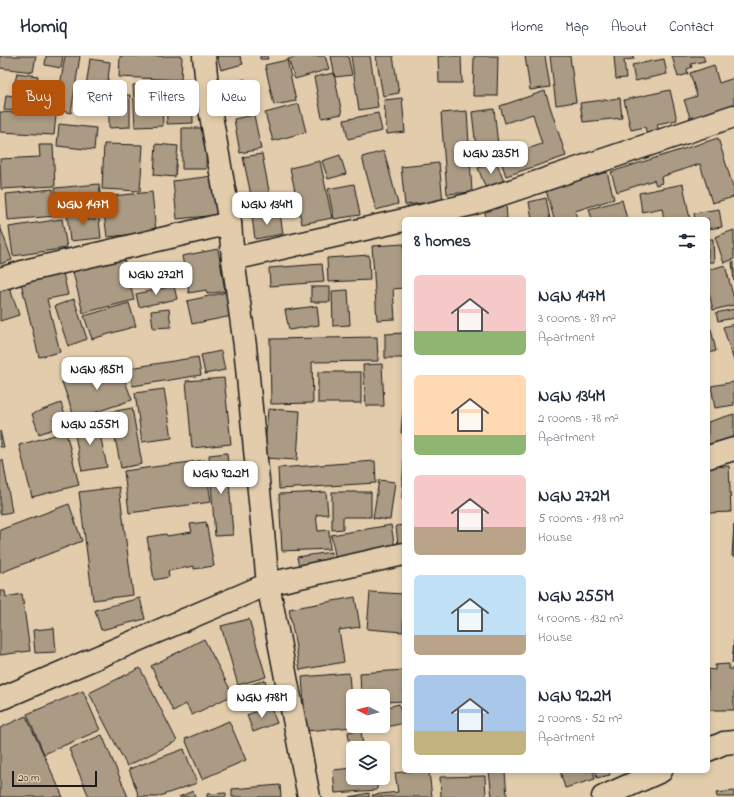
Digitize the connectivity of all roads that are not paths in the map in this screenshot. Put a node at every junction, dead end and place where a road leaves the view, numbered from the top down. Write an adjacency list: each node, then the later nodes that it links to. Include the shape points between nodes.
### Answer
1 (204, 56): 5 (street)
2 (734, 116): 3 (street, via 472,204)
3 (417, 217)
4 (402, 220): 6 (street)
5 (230, 223): 6 (street); 7 (street)
6 (233, 259): 11 (street, via 245,346)
7 (0, 279)
8 (734, 449): 9 (street)
9 (710, 456)
10 (402, 554): 11 (street)
11 (268, 584): 12 (street); 16 (street)
12 (0, 699)
13 (734, 742): 14 (street)
14 (710, 749)
15 (657, 773): 17 (street)
16 (309, 797)
17 (603, 797)

